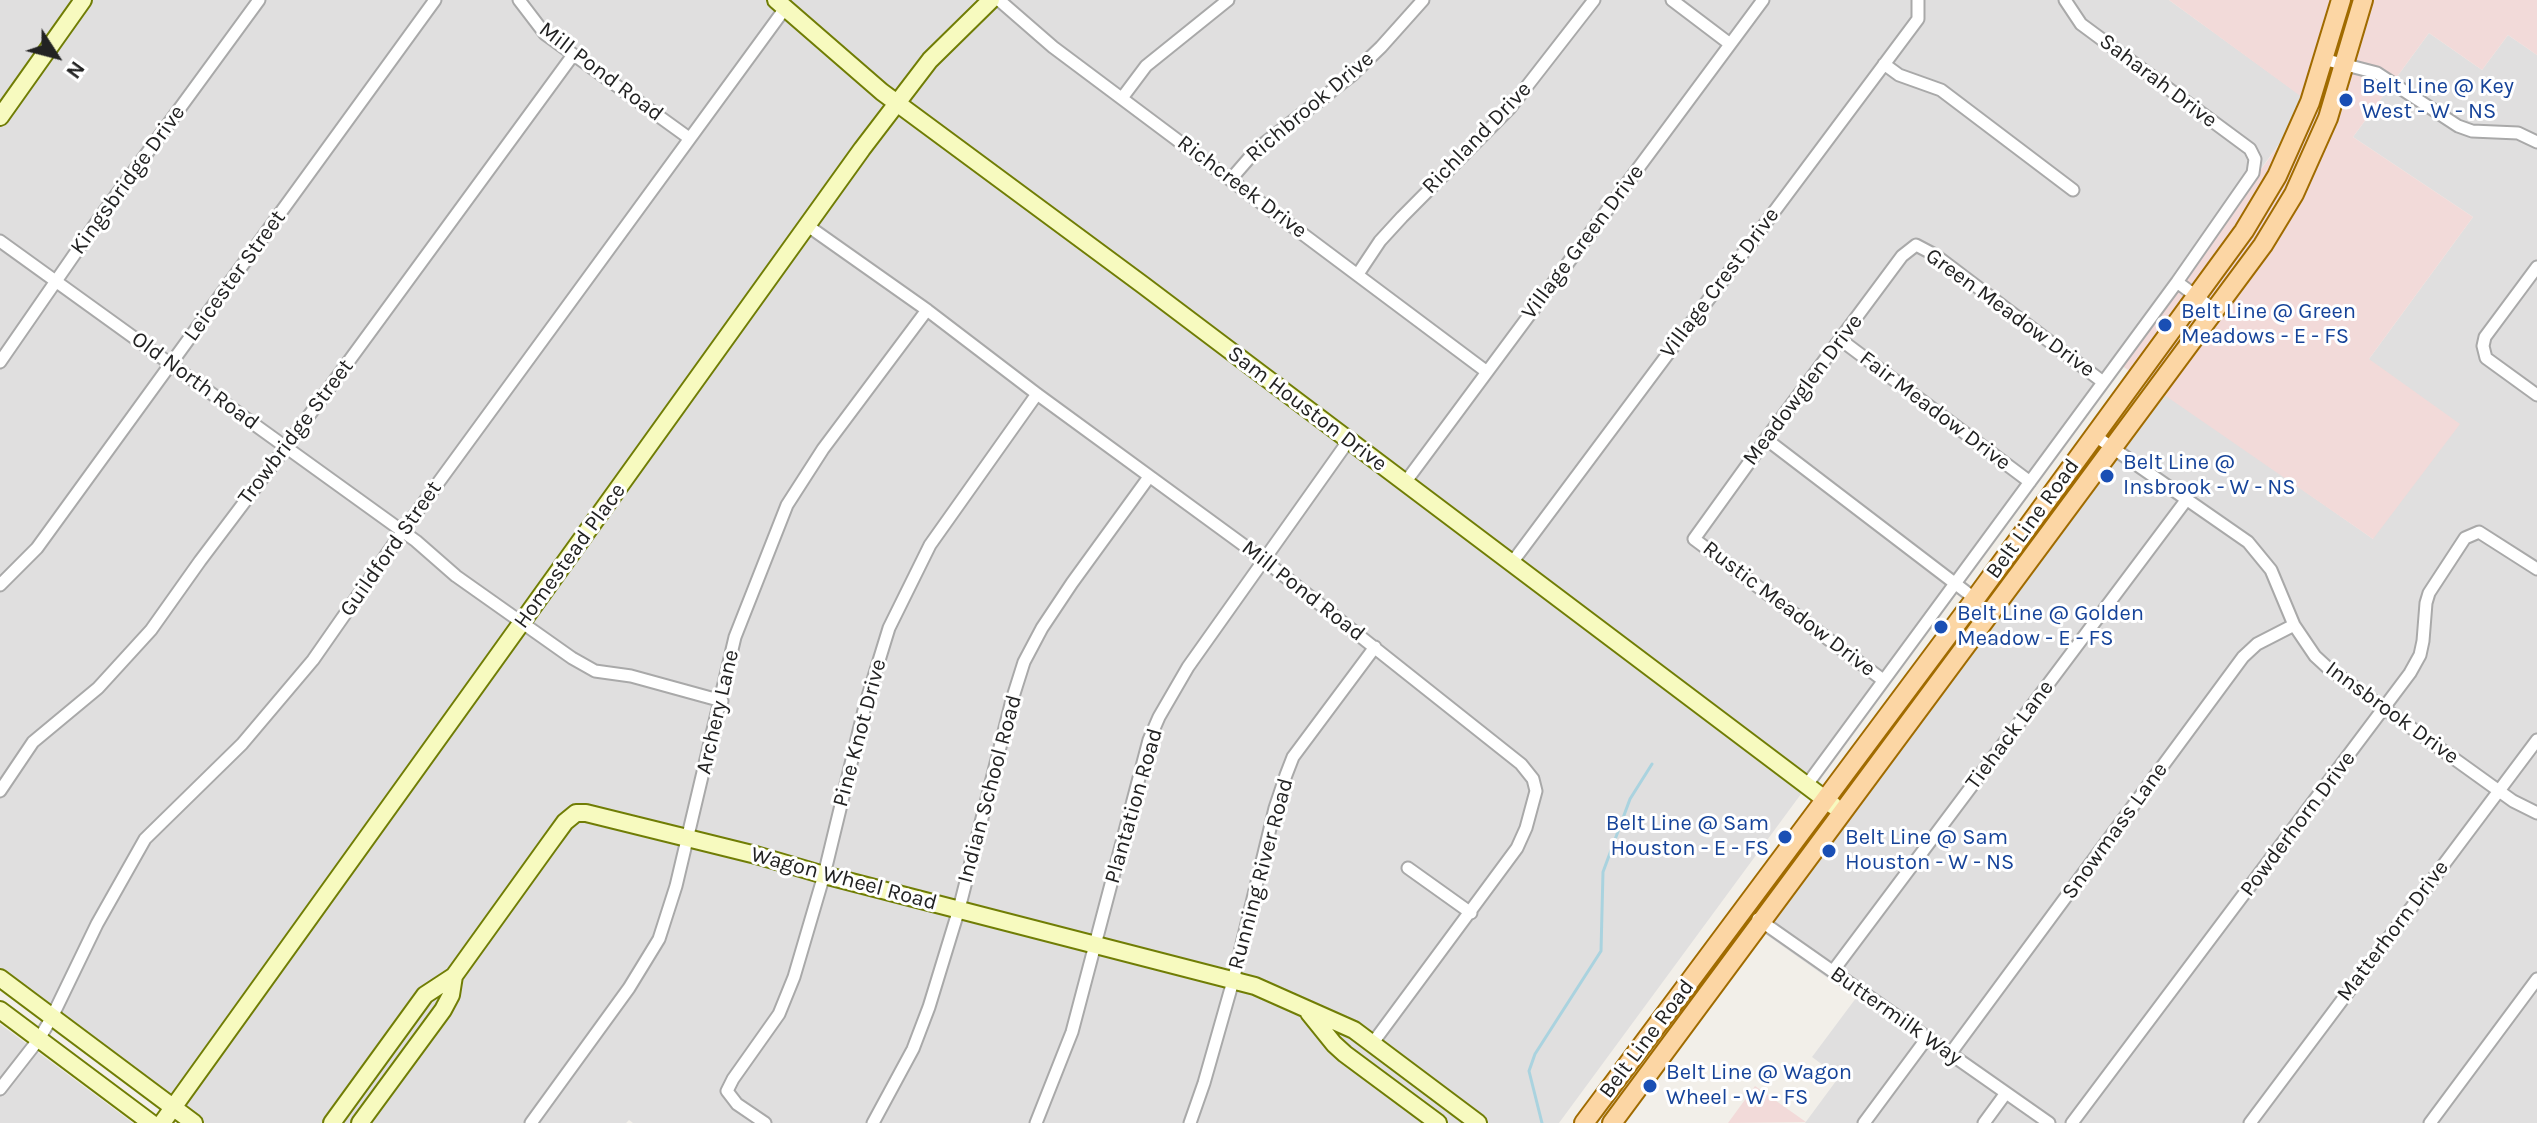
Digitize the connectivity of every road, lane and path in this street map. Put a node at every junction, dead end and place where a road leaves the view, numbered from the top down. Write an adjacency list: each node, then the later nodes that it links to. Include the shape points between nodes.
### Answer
1 (83, 0): 24 (street)
2 (259, 0): 34 (street, Kingsbridge Drive)
3 (435, 0): 41 (street, Leicester Street)
4 (519, 0): 18 (street, Mill Pond Road, via 538,27)
5 (991, 0): 23 (street, Homestead Place, via 941,48)
6 (999, 0): 22 (street, Richcreek Drive)
7 (1228, 0): 22 (street, via 1146,66)
8 (1423, 0): 27 (street, Richbrook Drive, via 1352,75 1257,149)
9 (1594, 0): 33 (street, Richland Drive, via 1510,108 1380,241)
10 (1672, 0): 17 (street)
11 (1763, 0): 17 (street, Village Green Drive)
12 (1918, 0): 20 (street, Village Crest Drive, via 1918,19)
13 (2065, 0): 35 (street, Saharah Drive, via 2081,24 2250,149 2255,159 2240,194)
14 (2341, 0): 19 (main road, Belt Line Road)
15 (2363, 0): 21 (main road, Belt Line Road)
16 (781, 4): 23 (street, Sam Houston Drive); 25 (street, Guildford Street)
17 (1730, 44): 42 (street, Village Green Drive)
18 (573, 55): 25 (street, Mill Pond Road); 49 (street, Trowbridge Street)
19 (2323, 59): 21 (street); 36 (main road, Belt Line Road, via 2277,176)
20 (1884, 64): 28 (street, via 1947,95); 58 (street, Village Crest Drive)
21 (2345, 65): 26 (street, via 2377,73 2458,126 2518,133); 38 (main road, Belt Line Road, via 2294,194)
22 (1122, 98): 27 (street, Richcreek Drive)
23 (897, 102): 29 (street, Homestead Place); 48 (street, Sam Houston Drive)
24 (0, 117)
25 (689, 138): 55 (street, Guildford Street)
26 (2537, 142)
27 (1231, 179): 33 (street, Richcreek Drive)
28 (2073, 190)
29 (808, 226): 37 (street, Mill Pond Road); 64 (street, Homestead Place)
30 (0, 241): 34 (street, Old North Road)
31 (1916, 245): 39 (street, Meadowglen Drive, via 1902,256); 43 (street, Green Meadow Drive)
32 (2537, 267): 45 (street, via 2483,346 2486,358)
33 (1358, 274): 42 (street, Richcreek Drive)
34 (55, 280): 40 (street, Kingsbridge Drive); 41 (street, Old North Road)
35 (2177, 282): 36 (street); 43 (street)
36 (2197, 297): 38 (street); 46 (main road, Belt Line Road)
37 (927, 310): 44 (street, Mill Pond Road); 68 (street, Archery Lane, via 787,505 735,637)
38 (2216, 311): 50 (main road, Belt Line Road)
39 (1841, 340): 47 (street, Meadowglen Drive); 52 (street, Fair Meadow Drive)
40 (0, 362)
41 (171, 363): 49 (street, Old North Road); 61 (street, Leicester Street, via 37,548)
42 (1487, 372): 53 (street, Village Green Drive)
43 (2103, 382): 52 (street)
44 (1037, 394): 51 (street, Mill Pond Road); 79 (street, Pine Knot Drive, via 930,545 889,628)
45 (2537, 395)
46 (2094, 435): 50 (street, Innsbrook Drive); 62 (main road, Belt Line Road)
47 (1766, 439): 56 (street, Meadowglen Drive); 60 (street)
48 (1349, 440): 53 (street, Sam Houston Drive); 57 (street, Plantation Road)
49 (286, 447): 55 (street, Old North Road); 72 (street, Trowbridge Street, via 151,630 98,688 33,742)
50 (2112, 448): 54 (street, Innsbrook Drive); 63 (main road, Belt Line Road)
51 (1149, 477): 57 (street, Mill Pond Road); 81 (street, Indian School Road, via 1072,583 1024,662)
52 (2030, 482): 60 (street)
53 (1404, 484): 58 (street, Sam Houston Drive)
54 (2187, 499): 65 (street, Innsbrook Drive, via 2248,542 2263,559); 85 (street, Tiehack Lane)
55 (403, 531): 64 (street, Old North Road); 92 (street, Guildford Street, via 271,712 145,839)
56 (1694, 539): 67 (street, Rustic Meadow Drive)
57 (1264, 560): 66 (street, Mill Pond Road); 84 (street, Plantation Road, via 1159,717)
58 (1511, 564): 71 (street, Sam Houston Drive)
59 (2537, 569): 69 (street, Powderhorn Drive, via 2479,532 2465,538 2426,603 2420,655)
60 (1955, 584): 62 (street); 67 (street)
61 (0, 585)
62 (1975, 599): 63 (street); 74 (main road, Belt Line Road)
63 (1992, 612): 75 (main road, Belt Line Road)
64 (521, 623): 68 (street, Old North Road, via 595,671); 104 (street, Homestead Place)
65 (2294, 625): 69 (street, Innsbrook Drive, via 2315,656); 97 (street, Snowmass Lane, via 2243,657)
66 (1375, 647): 82 (street, Mill Pond Road, via 1533,779 1536,791 1517,848); 89 (street, Running River Road, via 1293,757 1275,808)
67 (1883, 680): 71 (street)
68 (722, 701): 77 (street, Archery Lane)
69 (2384, 709): 73 (street, Innsbrook Drive); 122 (street, Powderhorn Drive)
70 (2537, 740): 73 (street, Matterhorn Drive)
71 (1806, 786): 74 (street, Sam Houston Drive)
72 (0, 791)
73 (2499, 791): 76 (street, Innsbrook Drive); 123 (street, Matterhorn Drive)
74 (1825, 800): 75 (street, Sam Houston Drive); 80 (main road, Belt Line Road)
75 (1843, 813): 83 (main road, Belt Line Road)
76 (2537, 813)
77 (688, 839): 79 (street, Wagon Wheel Road); 86 (street, Wagon Wheel Road, via 576,813); 110 (street, Archery Lane, via 670,909 648,958)
78 (1408, 868): 82 (street)
79 (824, 875): 81 (street, Wagon Wheel Road); 111 (street, Pine Knot Drive, via 779,1014 727,1091)
80 (1744, 908): 83 (street, Buttermilk Way); 96 (main road, Belt Line Road)
81 (959, 909): 84 (street, Wagon Wheel Road); 112 (street, Indian School Road, via 913,1049)
82 (1471, 913): 95 (street, Mill Pond Road)
83 (1762, 922): 85 (street, Buttermilk Way); 99 (main road, Belt Line Road)
84 (1096, 946): 89 (street, Wagon Wheel Road); 113 (street, Plantation Road, via 1072,1032)
85 (1833, 971): 93 (street, Buttermilk Way)
86 (454, 976): 100 (street, Wagon Wheel Road, via 425,995); 103 (street, Wagon Wheel Road, via 443,1010)
87 (0, 978): 92 (street)
88 (2537, 979): 124 (street)
89 (1233, 981): 90 (street, Wagon Wheel Road); 114 (street, Running River Road)
90 (1306, 1008): 95 (street, Wagon Wheel Road); 98 (street, Wagon Wheel Road, via 1334,1044)
91 (0, 1010): 94 (street)
92 (52, 1017): 94 (street, Guildford Street); 104 (street)
93 (1927, 1038): 97 (street, Buttermilk Way); 119 (street)
94 (39, 1039): 101 (street, Guildford Street); 105 (street)
95 (1372, 1044): 98 (street); 116 (street, Wagon Wheel Road)
96 (1639, 1051): 99 (main road); 117 (main road, Belt Line Road)
97 (1950, 1054): 102 (street, Buttermilk Way)
98 (1358, 1063): 115 (street, Wagon Wheel Road)
99 (1657, 1064): 118 (main road, Belt Line Road)
100 (362, 1082): 103 (street); 108 (street, Wagon Wheel Road)
101 (0, 1089)
102 (2006, 1093): 120 (street); 121 (street, Buttermilk Way)
103 (380, 1096): 109 (street, Wagon Wheel Road)
104 (174, 1107): 106 (street, Homestead Place); 107 (street)
105 (151, 1123)
106 (162, 1123)
107 (194, 1123)
108 (332, 1123)
109 (360, 1123)
110 (531, 1123)
111 (765, 1123)
112 (873, 1123)
113 (1036, 1123)
114 (1190, 1123)
115 (1438, 1123)
116 (1478, 1123)
117 (1584, 1123)
118 (1612, 1123)
119 (1864, 1123)
120 (1984, 1123)
121 (2049, 1123)
122 (2072, 1123)
123 (2250, 1123)
124 (2430, 1123)

